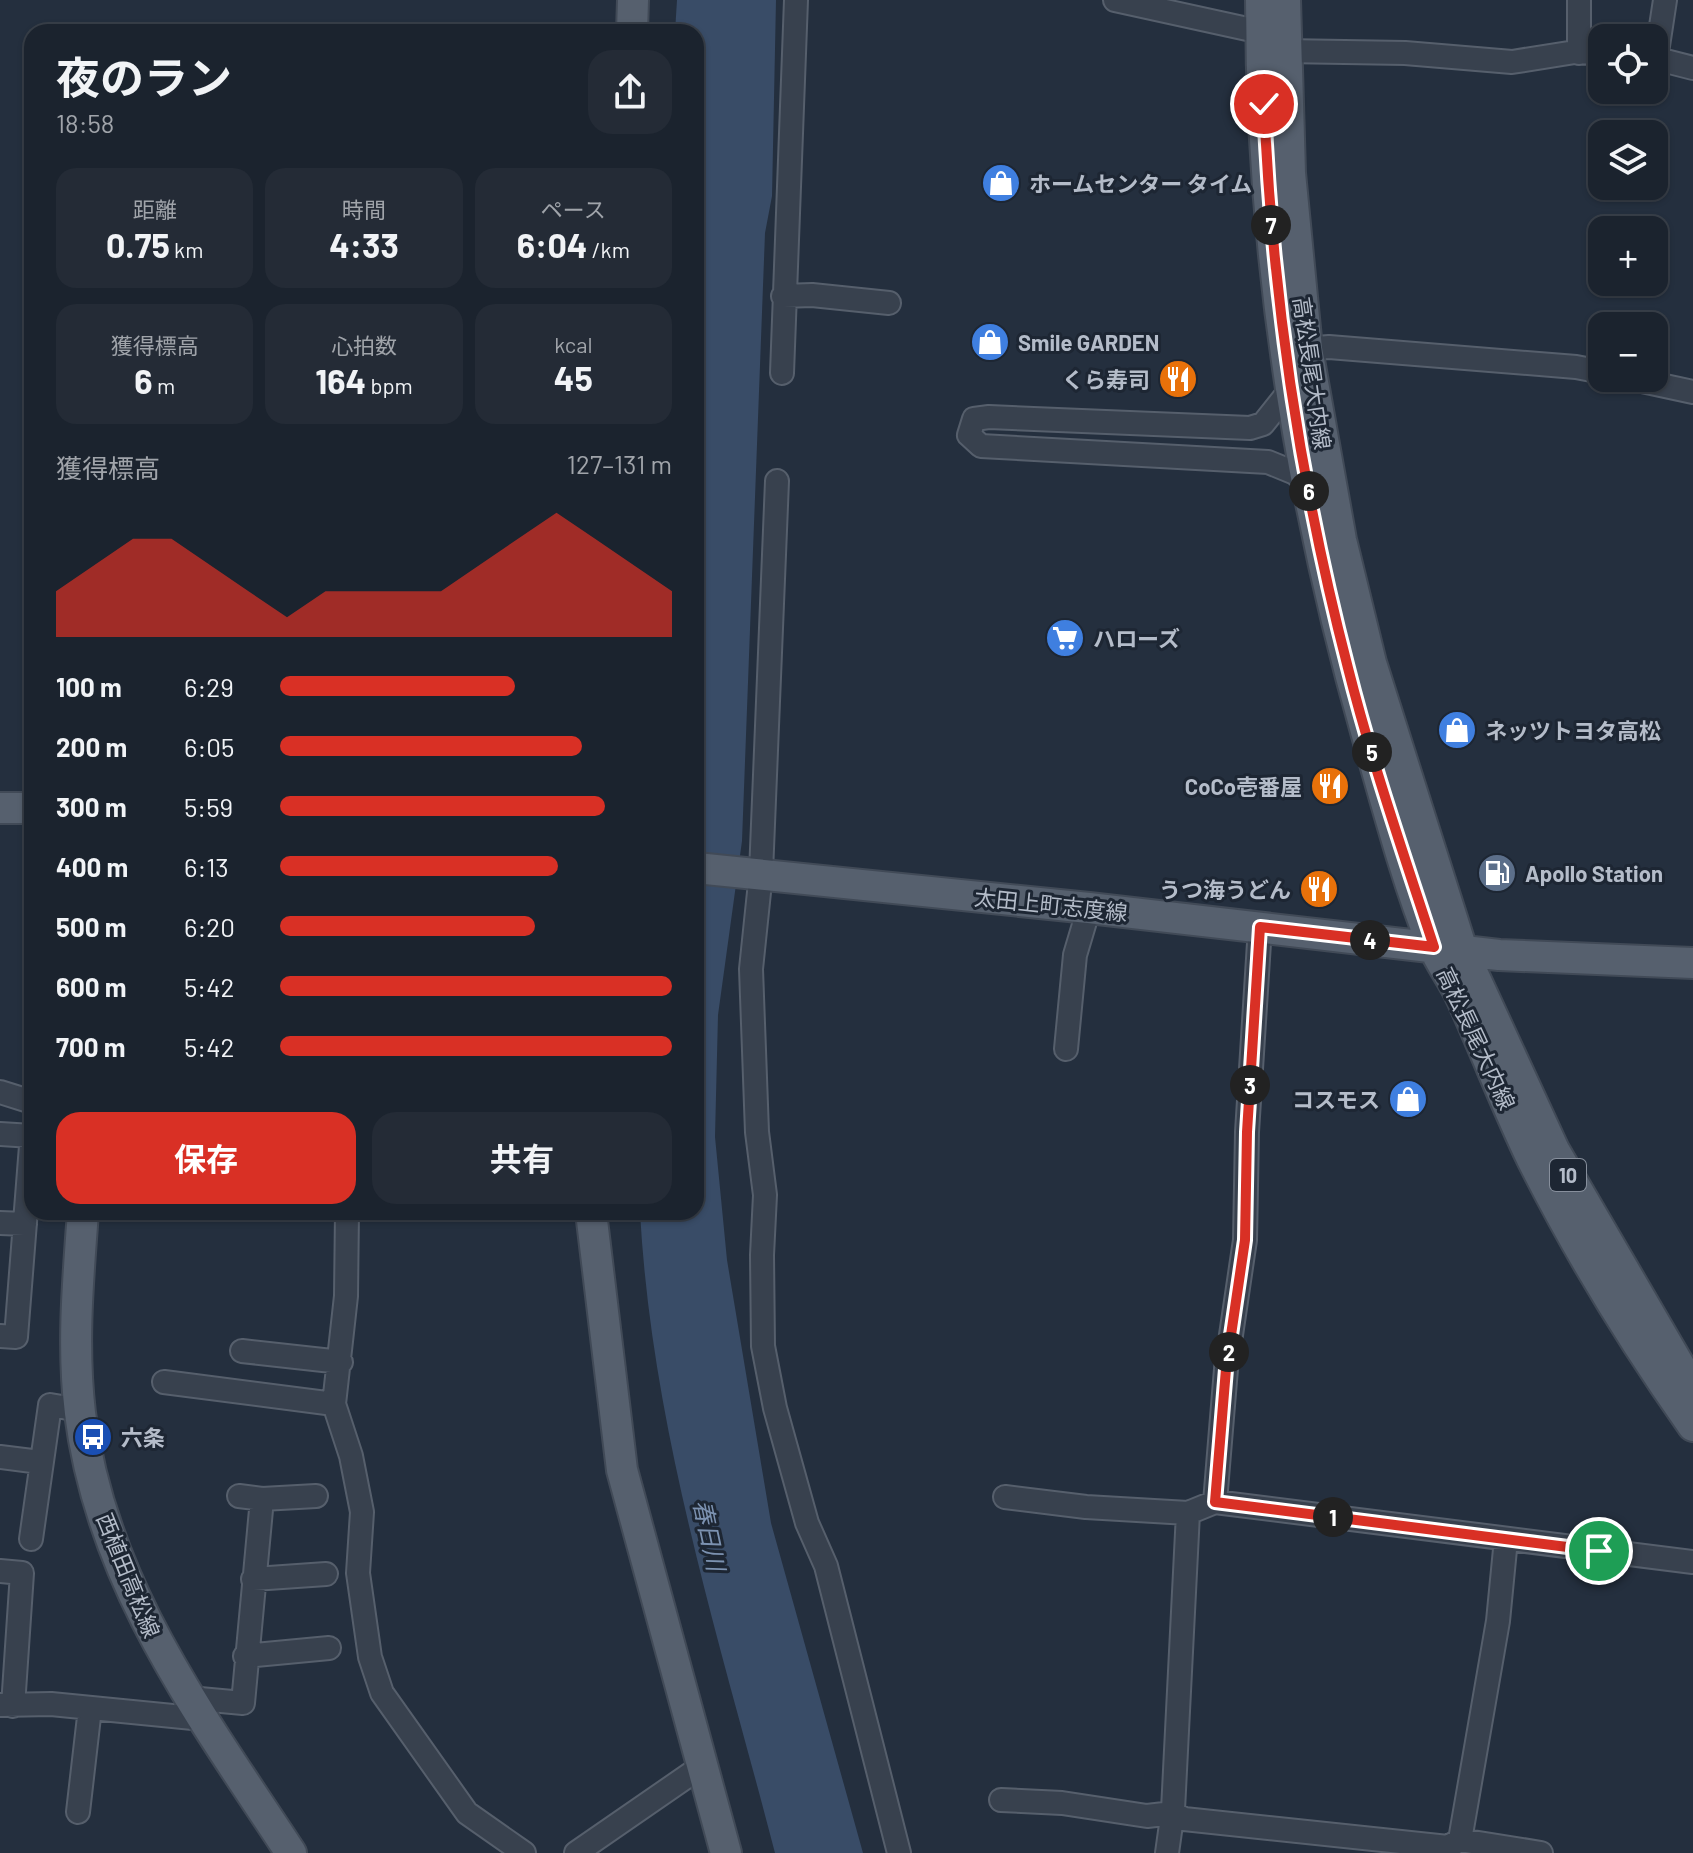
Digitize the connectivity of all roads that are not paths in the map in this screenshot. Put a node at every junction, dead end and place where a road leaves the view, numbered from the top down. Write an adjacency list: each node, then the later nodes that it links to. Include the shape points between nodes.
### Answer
1 (633, 0): 8 (main road)
2 (796, 0): 15 (street)
3 (1115, 0): 10 (street)
4 (1261, 0): 10 (main road, 高松長尾大内線 / 10)
5 (1285, 0): 10 (main road, 高松長尾大内線 / 10)
6 (1579, 0): 11 (street)
7 (1665, 0): 9 (street)
8 (632, 24)
9 (1661, 24)
10 (1273, 41): 11 (street, via 1512,62); 17 (main road, 高松長尾大内線 / 10, via 1290,173)
11 (1579, 53): 12 (street)
12 (1588, 53)
13 (1668, 62): 14 (street)
14 (1693, 68)
15 (783, 296): 16 (street); 19 (street)
16 (889, 303)
17 (1295, 350): 18 (street); 21 (main road, 高松長尾大内線 / 10); 31 (main road, 高松長尾大内線 / 10)
18 (1588, 369)
19 (782, 373)
20 (1668, 387): 22 (street)
21 (1291, 389): 24 (main road, 高松長尾大内線 / 10); 24 (street, via 1263,424 1250,428 989,417 974,419 969,435 981,446 1268,462)
22 (1693, 392)
23 (777, 481): 28 (street)
24 (1308, 484): 31 (main road, 高松長尾大内線 / 10, via 1348,668 1383,792)
25 (0, 808): 26 (main road)
26 (24, 808)
27 (704, 869): 28 (main road, 太田上町志度線)
28 (756, 873): 29 (main road, 太田上町志度線); 81 (street, via 751,1038 765,1195 763,1346 775,1408 807,1523 826,1566)
29 (1089, 908): 30 (main road, 太田上町志度線); 33 (street, via 1075,955)
30 (1260, 927): 31 (main road, 太田上町志度線); 59 (street, via 1245,1240 1226,1369)
31 (1448, 949): 32 (main road, 太田上町志度線, via 1515,957); 49 (main road, 高松長尾大内線 / 10, via 1554,1150); 52 (main road, 高松長尾大内線 / 10, via 1460,993 1533,1160 1655,1372)
32 (1693, 963)
33 (1066, 1049)
34 (0, 1092): 35 (street)
35 (24, 1100)
36 (0, 1134): 37 (street)
37 (24, 1135)
38 (25, 1220): 43 (street)
39 (82, 1220): 51 (main road, 西植田高松線, via 75,1326)
40 (347, 1220): 47 (street)
41 (592, 1220): 72 (main road, via 622,1470)
42 (0, 1223): 43 (street)
43 (25, 1224): 44 (street)
44 (10, 1276): 45 (street, via 16,1337)
45 (0, 1336)
46 (242, 1351): 47 (street)
47 (341, 1362): 50 (street)
48 (164, 1382): 50 (street)
49 (1693, 1389)
50 (334, 1404): 78 (street, via 362,1512 358,1573 370,1657 382,1693 467,1813)
51 (80, 1410): 54 (street, via 50,1405); 71 (main road, 西植田高松線, via 99,1502 118,1560 172,1673)
52 (1693, 1426)
53 (0, 1457): 54 (street)
54 (40, 1462): 61 (street)
55 (239, 1496): 58 (street)
56 (316, 1496): 58 (street)
57 (1005, 1497): 60 (street)
58 (262, 1499): 66 (street)
59 (1215, 1502): 60 (street); 62 (street)
60 (1188, 1513): 75 (street)
61 (31, 1539)
62 (1506, 1539): 63 (street); 76 (street, via 1498,1621)
63 (1693, 1562)
64 (0, 1571): 69 (street, via 22,1573)
65 (326, 1574): 66 (street)
66 (253, 1579): 68 (street)
67 (329, 1648): 68 (street)
68 (245, 1656): 71 (street, via 243,1703)
69 (6, 1706): 70 (street)
70 (90, 1708): 71 (street); 74 (street)
71 (196, 1709): 77 (main road, 西植田高松線)
72 (702, 1766): 79 (street); 80 (main road)
73 (1001, 1800): 75 (street, via 1147,1816)
74 (78, 1812)
75 (1173, 1813): 76 (street, via 1184,1819 1448,1847); 82 (street)
76 (1460, 1840): 83 (street)
77 (291, 1853)
78 (524, 1853)
79 (576, 1853)
80 (726, 1853)
81 (899, 1853)
82 (1167, 1853)
83 (1541, 1853)

